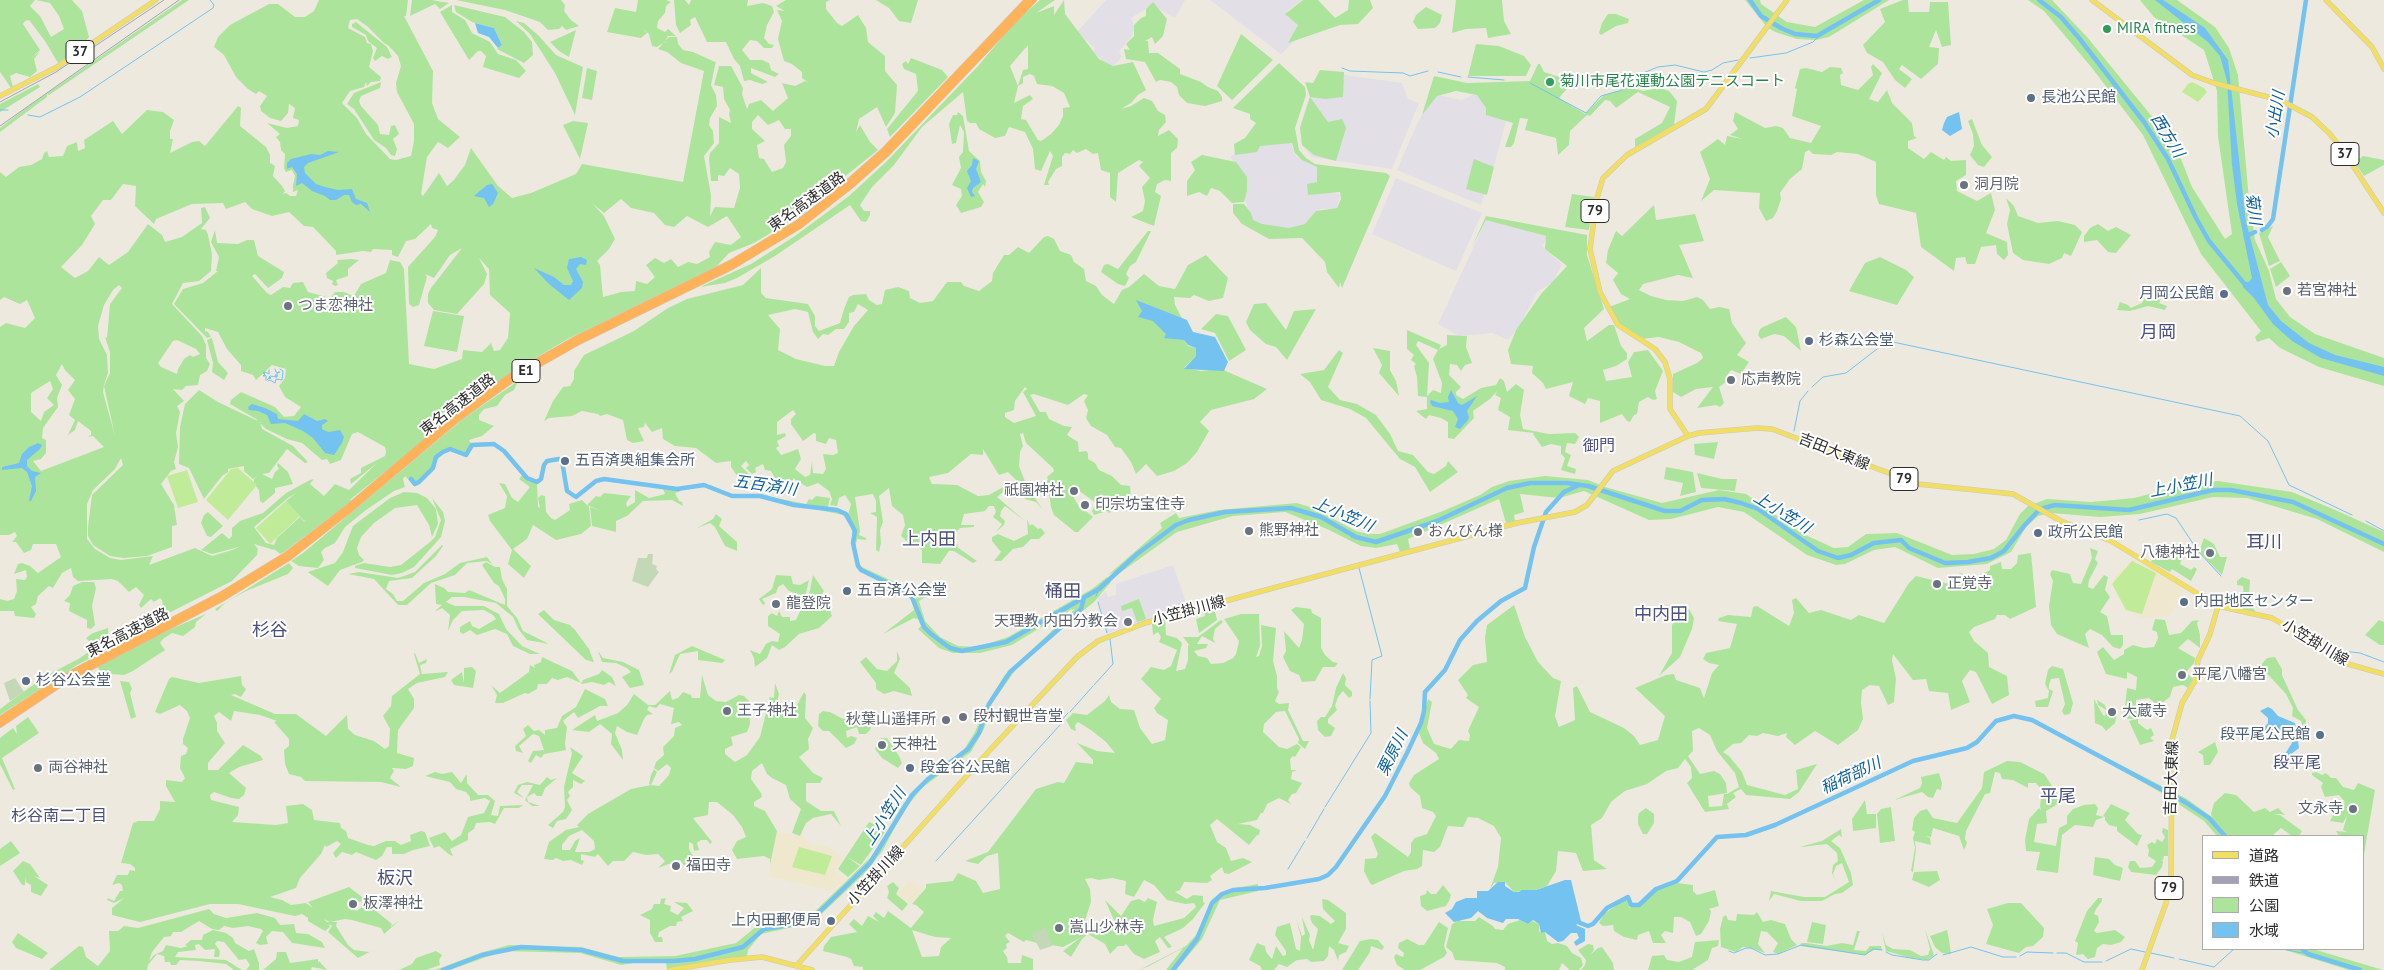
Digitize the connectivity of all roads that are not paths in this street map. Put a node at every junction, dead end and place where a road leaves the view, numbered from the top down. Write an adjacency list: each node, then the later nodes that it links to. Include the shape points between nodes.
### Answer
1 (156, 0): 8 (main road, 37, via 58,67)
2 (1027, 0): 13 (highway, 東名高速道路 / E1, via 884,150 837,193 797,222 730,263 577,338 510,376 455,416 287,554 228,591 65,676)
3 (1034, 0): 14 (highway, 東名高速道路 / E1, via 887,154 800,226 732,267 533,367 458,419 283,562 222,599 67,680)
4 (1787, 0): 10 (main road, 79, via 1706,109 1627,155 1603,178 1597,199 1590,248 1600,292 1618,325 1654,349 1665,362 1670,378 1670,409)
5 (2092, 0): 9 (main road, 37, via 2192,76 2289,103 2312,117 2332,137)
6 (2326, 0): 7 (main road, via 2372,47)
7 (2384, 69)
8 (0, 96)
9 (2384, 213)
10 (1688, 436): 11 (main road, 吉田大東線 / 79, via 1772,428 1918,484 2006,492 2063,522 2111,541); 15 (main road, 小笠掛川線, via 1618,469 1579,511 1541,518 1174,615 1098,641 1074,661 990,750)
11 (2218, 606): 12 (main road, 小笠掛川線, via 2272,618 2341,661); 18 (main road, 吉田大東線 / 79, via 2198,660 2195,681 2182,703 2172,740 2171,879 2166,903)
12 (2384, 674)
13 (0, 719)
14 (0, 725)
15 (796, 965): 16 (main road, via 755,958); 17 (main road)
16 (670, 970)
17 (812, 970)
18 (2142, 970)

